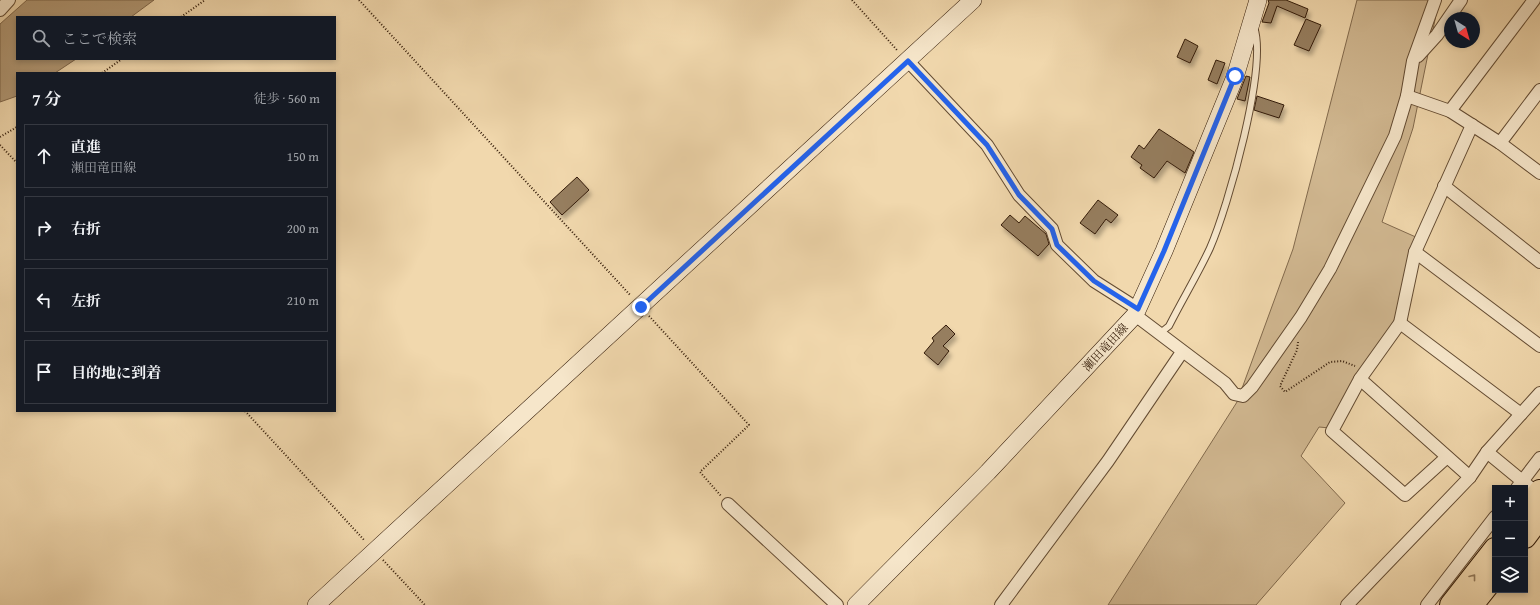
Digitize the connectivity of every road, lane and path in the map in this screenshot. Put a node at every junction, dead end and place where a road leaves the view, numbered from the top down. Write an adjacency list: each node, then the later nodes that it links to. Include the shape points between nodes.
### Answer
1 (9, 0): 10 (street)
2 (205, 0): 11 (path)
3 (359, 0): 30 (path)
4 (852, 0): 14 (path)
5 (973, 0): 14 (street)
6 (1258, 0): 12 (street, 瀬田竜田線)
7 (1435, 0): 15 (street)
8 (1461, 0): 15 (street, via 1437,34)
9 (1534, 0): 19 (street)
10 (0, 10)
11 (182, 16)
12 (1252, 20): 31 (street, 瀬田竜田線, via 1235,76); 34 (lane, via 1257,35 1255,79 1227,200 1210,248 1169,326)
13 (121, 60): 16 (path)
14 (908, 61): 30 (street); 31 (street, via 987,145 1019,195 1052,229 1057,245 1094,281)
15 (1413, 61): 18 (street)
16 (103, 72)
17 (1540, 90): 23 (street)
18 (1407, 96): 19 (street); 32 (street, via 1395,136 1330,268)
19 (1450, 111): 20 (street)
20 (1472, 125): 23 (street); 27 (street)
21 (16, 128): 22 (path)
22 (0, 137)
23 (1500, 143): 26 (street)
24 (0, 145): 25 (path)
25 (16, 162)
26 (1540, 173)
27 (1444, 186): 28 (street); 29 (street)
28 (1415, 252): 33 (street); 35 (street)
29 (1540, 262)
30 (641, 307): 47 (path, via 749,425 700,472); 51 (street)
31 (1137, 312): 34 (street); 57 (street, 瀬田竜田線, via 988,472)
32 (1301, 318): 36 (street, via 1243,396 1234,394 1225,382); 37 (path, via 1297,350 1280,386 1285,392 1330,362 1342,361)
33 (1400, 323): 37 (street); 40 (street)
34 (1159, 334): 36 (street)
35 (1540, 346)
36 (1182, 352): 58 (street, via 1108,461)
37 (1362, 375): 42 (street); 42 (street, via 1332,430 1338,436 1405,495)
38 (1540, 392): 40 (street)
39 (246, 412): 51 (path)
40 (1521, 414): 41 (street)
41 (1487, 452): 44 (street); 45 (street)
42 (1447, 456): 44 (street)
43 (1540, 458): 46 (street)
44 (1470, 477): 59 (street)
45 (1520, 485)
46 (1528, 493)
47 (728, 504): 56 (street)
48 (1540, 517): 50 (highway)
49 (1492, 521): 60 (street)
50 (1528, 533)
51 (375, 551): 54 (street); 55 (path)
52 (1492, 553): 61 (highway, one-way to 52)
53 (1492, 580): 62 (highway)
54 (316, 605)
55 (425, 605)
56 (837, 605)
57 (856, 605)
58 (1001, 605)
59 (1347, 605)
60 (1427, 605)
61 (1451, 605)
62 (1472, 605)

